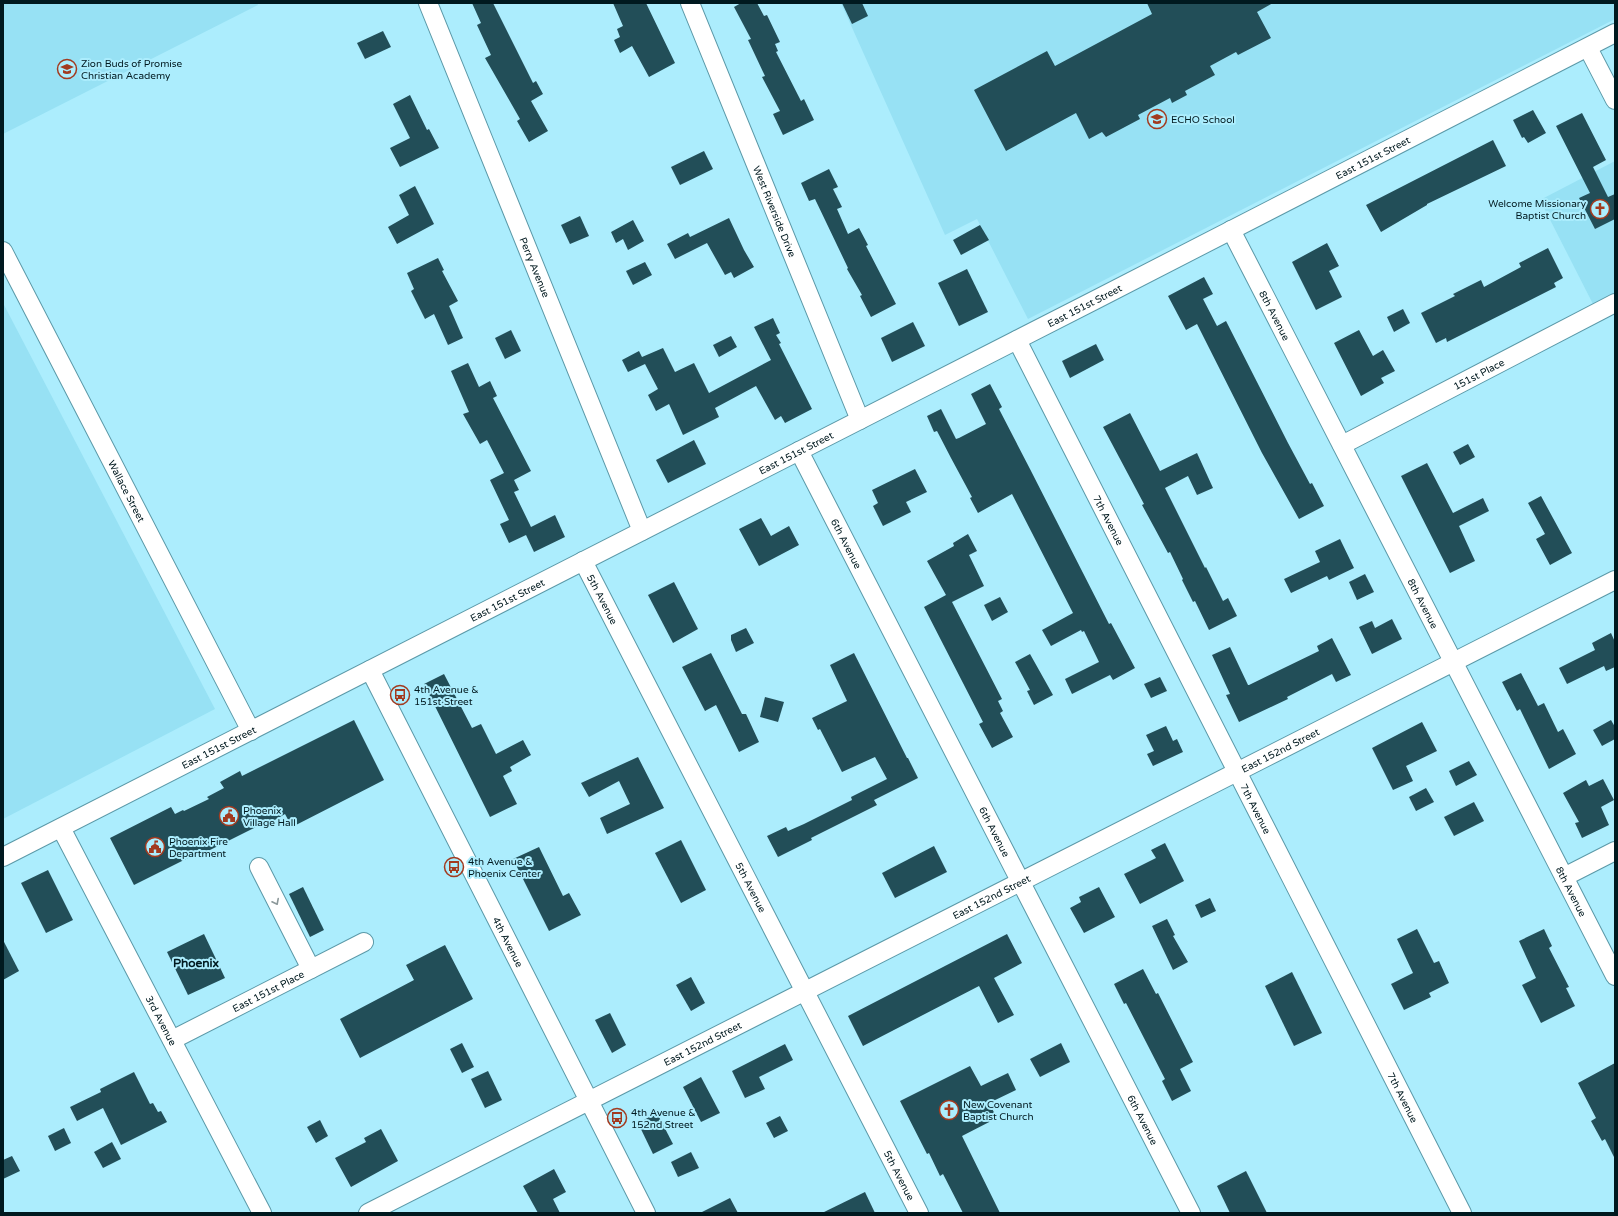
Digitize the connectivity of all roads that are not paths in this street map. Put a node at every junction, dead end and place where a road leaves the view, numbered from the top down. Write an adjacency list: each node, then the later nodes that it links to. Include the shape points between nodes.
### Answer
1 (428, 3): 13 (street, Perry Avenue)
2 (690, 3): 10 (street, West Riverside Drive)
3 (1615, 34): 4 (street, East 151st Street)
4 (1588, 48): 5 (street); 6 (street, East 151st Street)
5 (1615, 100)
6 (1231, 230): 9 (street, East 151st Street); 11 (street, 8th Avenue)
7 (3, 250): 18 (street, Wallace Street)
8 (1615, 303): 11 (street, 151st Place)
9 (1017, 340): 10 (street, East 151st Street); 19 (street, 7th Avenue)
10 (860, 420): 12 (street, East 151st Street)
11 (1342, 444): 16 (street, 8th Avenue)
12 (799, 451): 13 (street, East 151st Street); 25 (street, 6th Avenue)
13 (642, 531): 14 (street, East 151st Street)
14 (583, 561): 17 (street, East 151st Street); 29 (street, 5th Avenue)
15 (1615, 580): 16 (street, East 152nd Street)
16 (1454, 662): 19 (street, East 152nd Street); 24 (street, 8th Avenue)
17 (370, 670): 18 (street, East 151st Street); 31 (street, 4th Avenue)
18 (251, 731): 20 (street, East 151st Street)
19 (1237, 772): 25 (street, East 152nd Street); 37 (street, 7th Avenue)
20 (62, 828): 22 (street, East 151st Street); 30 (street, 3rd Avenue)
21 (1615, 850): 24 (street)
22 (3, 857)
23 (259, 867): 27 (street, one-way to 27)
24 (1564, 877): 28 (street, 8th Avenue)
25 (1021, 882): 29 (street, East 152nd Street); 36 (street, 6th Avenue)
26 (364, 942): 27 (street, East 151st Place)
27 (311, 969): 30 (street, East 151st Place)
28 (1615, 976)
29 (805, 992): 31 (street, East 152nd Street); 35 (street, 5th Avenue)
30 (172, 1040): 32 (street, 3rd Avenue)
31 (589, 1101): 33 (street, East 152nd Street); 34 (street, 4th Avenue)
32 (262, 1213)
33 (368, 1213)
34 (646, 1213)
35 (919, 1213)
36 (1191, 1213)
37 (1462, 1213)

